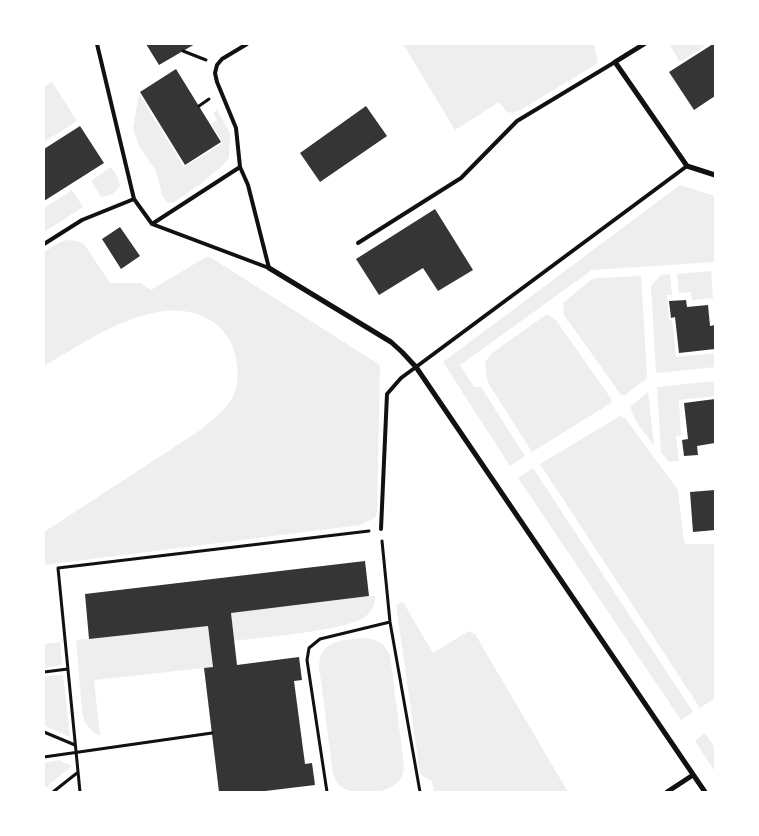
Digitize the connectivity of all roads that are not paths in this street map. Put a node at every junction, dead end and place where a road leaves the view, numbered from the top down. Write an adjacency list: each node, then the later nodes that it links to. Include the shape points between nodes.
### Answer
1 (97, 44): 8 (lane)
2 (246, 44): 6 (lane, via 217,65 216,82 236,128)
3 (644, 44): 4 (street)
4 (615, 62): 5 (street); 10 (lane, via 517,121 461,178)
5 (687, 166): 7 (street); 13 (lane)
6 (240, 167): 9 (lane); 12 (lane, via 248,185)
7 (715, 175)
8 (134, 199): 9 (lane); 11 (lane, via 82,220)
9 (152, 224): 12 (lane)
10 (358, 243)
11 (44, 244)
12 (269, 268): 13 (street, via 391,342)
13 (416, 367): 14 (lane, via 387,394); 15 (street)
14 (381, 529)
15 (693, 775): 16 (street); 17 (street)
16 (667, 792)
17 (705, 792)

